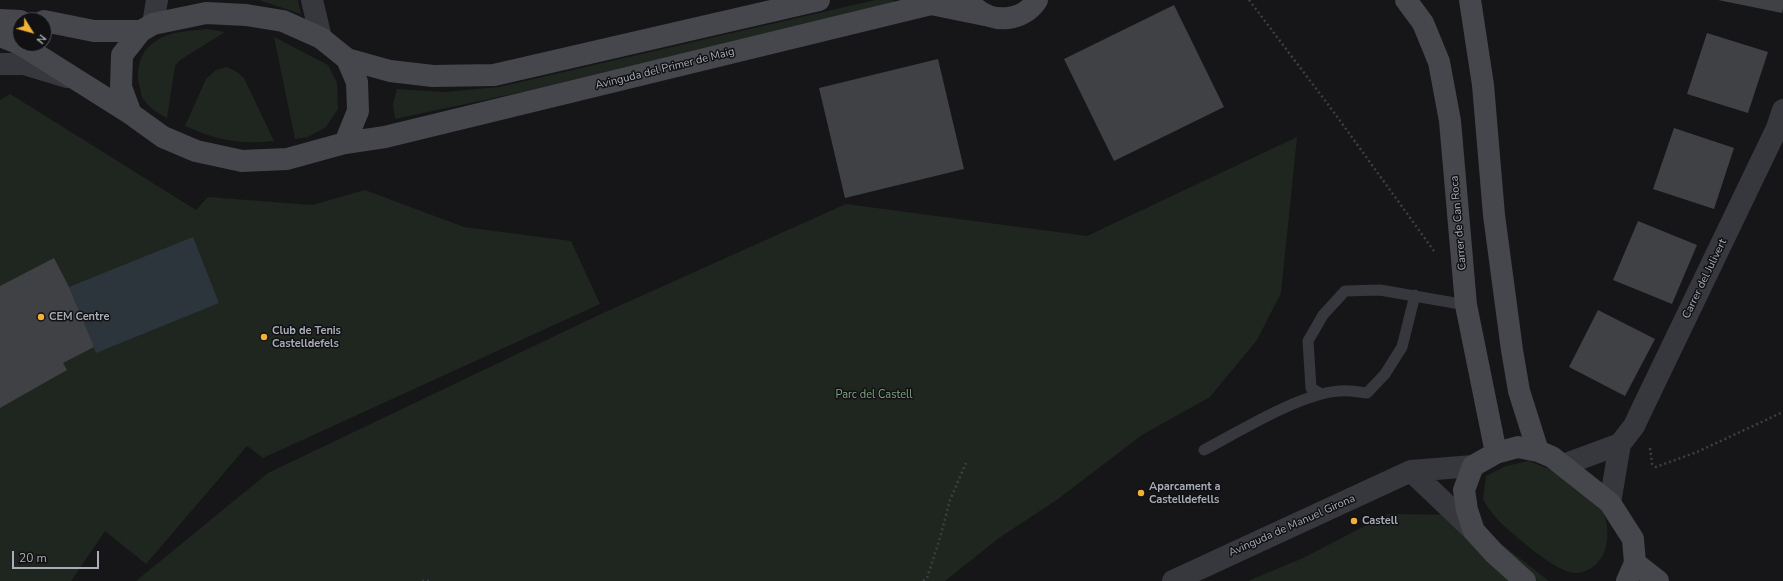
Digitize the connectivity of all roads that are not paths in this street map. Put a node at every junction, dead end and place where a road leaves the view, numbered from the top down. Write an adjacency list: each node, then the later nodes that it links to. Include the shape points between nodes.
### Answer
1 (157, 0): 12 (street)
2 (312, 0): 14 (street)
3 (819, 0): 17 (street, via 494,76 433,76 390,71)
4 (968, 0): 8 (street)
5 (1037, 0): 8 (street, Avinguda del Primer de Maig, via 1019,16 998,18)
6 (1406, 0): 24 (street, Carrer de Can Roca, via 1423,23 1439,62 1450,121)
7 (1470, 0): 28 (street, via 1483,85 1494,215 1512,350 1519,391)
8 (985, 15): 22 (street, Avinguda del Primer de Maig, via 931,4 385,137)
9 (0, 20): 10 (street)
10 (12, 21)
11 (52, 23): 12 (street, via 94,31)
12 (147, 27): 14 (street, via 206,13 246,15 283,21); 21 (street, via 122,55 121,87)
13 (0, 36): 15 (street)
14 (321, 38): 17 (street)
15 (12, 41)
16 (33, 52): 19 (street)
17 (347, 59): 22 (street, via 357,82 358,111)
18 (0, 64): 19 (street, via 24,64)
19 (78, 81): 21 (street)
20 (1783, 110): 26 (street, Carrer del Julivert, via 1777,128 1634,426)
21 (132, 114): 22 (street, Avinguda del Primer de Maig, via 163,137 196,151 242,160 287,159)
22 (345, 143)
23 (1415, 295): 24 (lane); 25 (lane, via 1402,347 1384,374 1367,393 1340,391); 25 (lane, via 1380,290 1345,291 1323,314 1308,341 1311,388)
24 (1466, 305): 29 (street, Carrer de Can Roca)
25 (1321, 394): 27 (lane, via 1278,411)
26 (1620, 444): 30 (street); 33 (street, Carrer del Julivert)
27 (1204, 450)
28 (1538, 451): 29 (street, via 1518,448); 30 (street)
29 (1496, 453): 31 (street)
30 (1563, 465): 33 (street)
31 (1473, 466): 32 (street, Avinguda de Manuel Girona); 34 (street, via 1464,490)
32 (1411, 471): 34 (street); 36 (street, Avinguda de Manuel Girona)
33 (1610, 502): 35 (street, via 1633,539)
34 (1474, 531): 37 (street)
35 (1631, 572): 38 (street)
36 (1173, 581)
37 (1525, 581)
38 (1658, 581)

